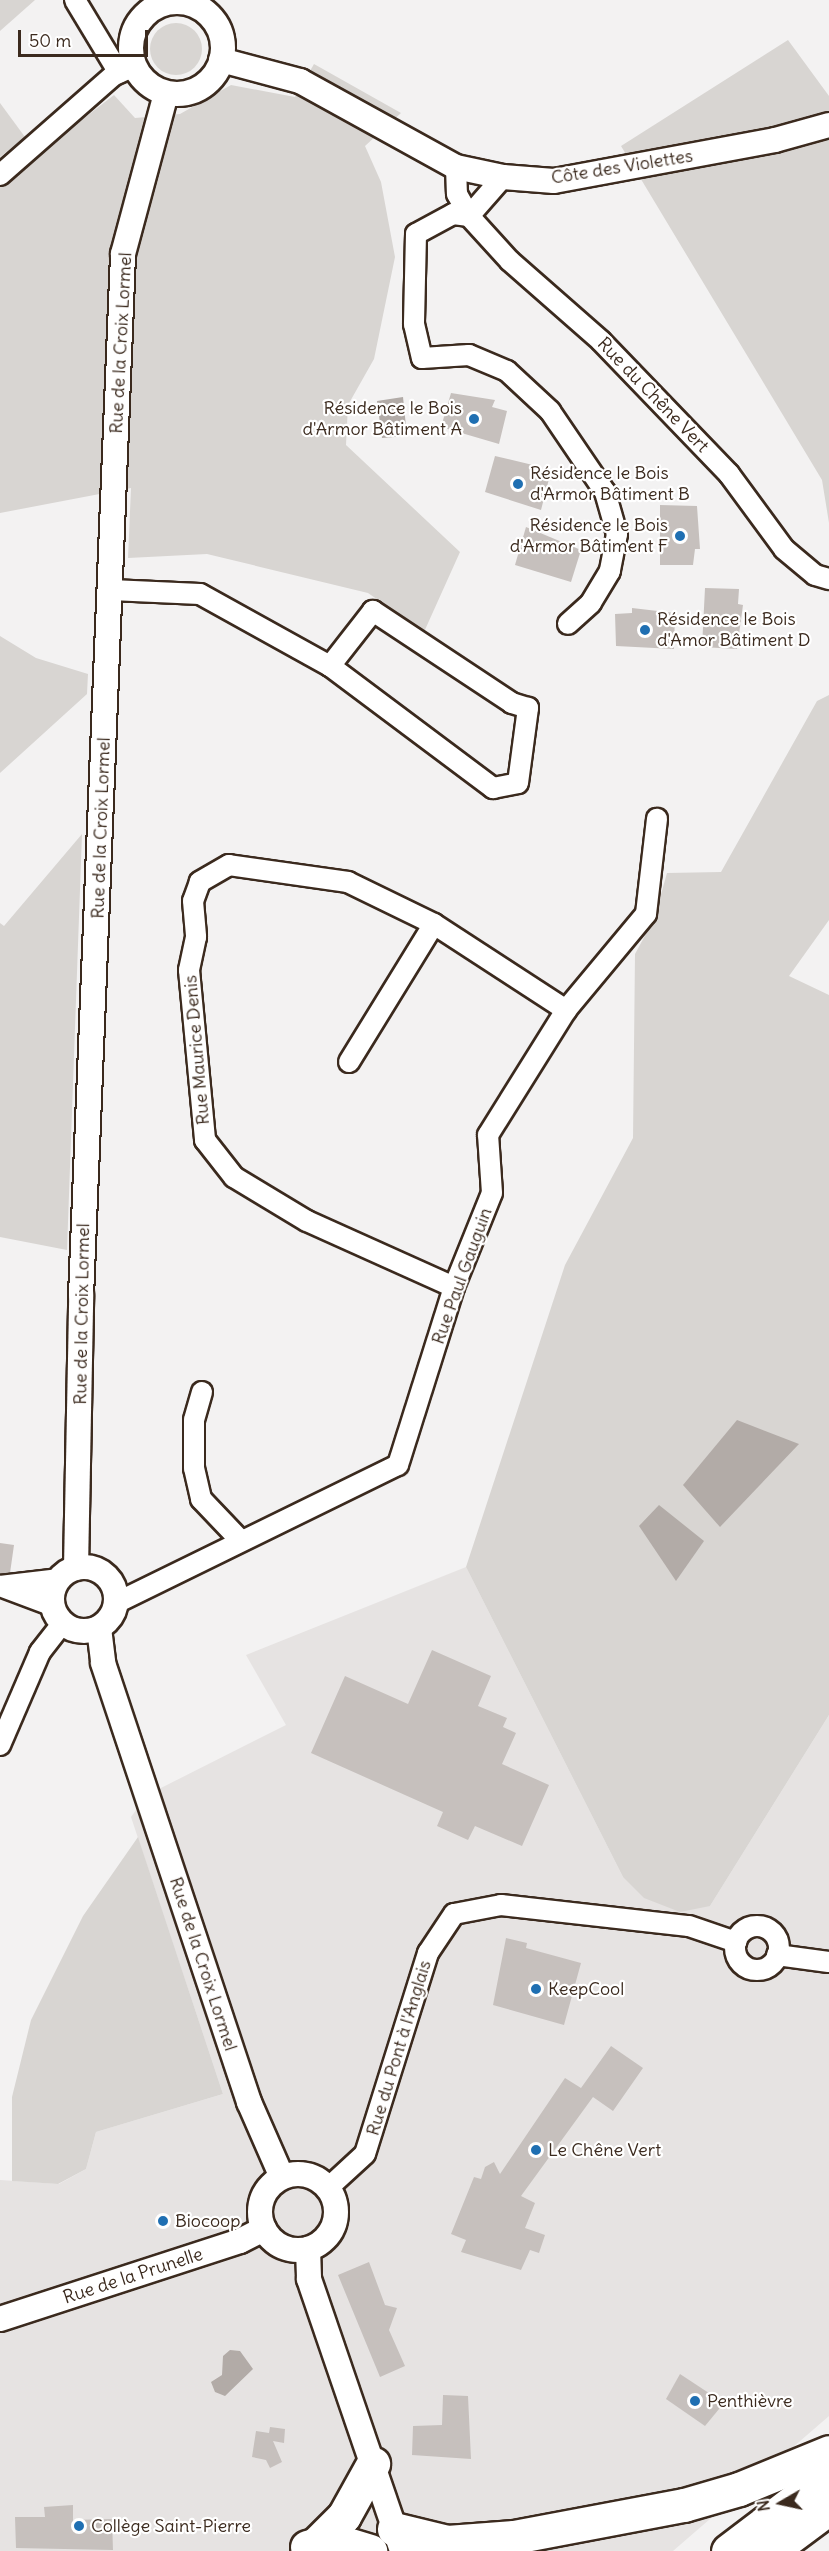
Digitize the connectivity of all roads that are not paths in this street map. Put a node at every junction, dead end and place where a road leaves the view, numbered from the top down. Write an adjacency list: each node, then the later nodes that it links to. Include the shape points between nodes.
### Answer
1 (75, 0): 5 (street)
2 (191, 2): 3 (street); 4 (street, via 214,20 221,34)
3 (140, 6): 5 (street)
4 (222, 60): 6 (street, via 205,86 180,95); 8 (street, Côte des Violettes, via 328,93)
5 (127, 69): 6 (street); 9 (street)
6 (166, 94): 13 (street, Rue de la Croix Lormel, via 123,254)
7 (829, 125): 10 (street, Côte des Violettes, via 776,140 554,181)
8 (456, 167): 10 (street, Côte des Violettes); 11 (street, Rue du Chêne Vert, via 458,195)
9 (0, 176)
10 (503, 177): 11 (street)
11 (469, 216): 12 (street, Rue du Chêne Vert, via 510,261 601,341 721,465 784,549 815,575); 14 (street, via 453,214 416,234 416,335 422,358 469,355 507,371 550,411 604,492 616,534 610,571 591,603)
12 (829, 579)
13 (111, 590): 15 (street, via 200,594); 23 (street, Rue de la Croix Lormel)
14 (568, 624)
15 (330, 666): 15 (street, via 493,788 519,783 528,708 512,704 373,611)
16 (657, 819): 18 (street, Rue Paul Gauguin, via 646,914)
17 (434, 924): 18 (street); 19 (street); 20 (street, Rue Maurice Denis, via 348,882 229,865 200,882 194,901 196,937 189,970 205,1140 234,1177 307,1221)
18 (566, 1010): 20 (street, Rue Paul Gauguin, via 488,1135 492,1193)
19 (349, 1062)
20 (454, 1287): 22 (street, Rue Paul Gauguin, via 398,1466)
21 (202, 1392): 22 (street, via 194,1420 194,1468 201,1499)
22 (241, 1541): 25 (street, Rue Paul Gauguin)
23 (68, 1574): 24 (street); 25 (street, via 105,1575); 26 (street)
24 (0, 1586): 26 (street)
25 (116, 1603): 27 (street)
26 (58, 1615): 27 (street, via 80,1631); 28 (street)
27 (99, 1628): 32 (street, Rue de la Croix Lormel, via 103,1663 131,1748 249,2102)
28 (0, 1745)
29 (736, 1942): 30 (street, via 738,1959 747,1968 762,1970); 30 (street, via 747,1929 766,1928 778,1942); 33 (street, Rue du Pont à l'Anglais, via 689,1926 501,1905 454,1914 428,1953 365,2154)
30 (777, 1955): 31 (street)
31 (829, 1962)
32 (282, 2177): 33 (street, via 306,2175); 34 (street, via 272,2184 261,2205)
33 (334, 2183): 35 (street, via 335,2224 329,2235)
34 (264, 2229): 35 (street, via 283,2247); 36 (street, Rue de la Prunelle, via 240,2241)
35 (309, 2249): 38 (street, via 309,2279)
36 (0, 2319)
37 (829, 2452): 42 (highway, via 684,2505 514,2537 447,2542)
38 (373, 2464): 42 (street); 43 (highway, via 344,2517)
39 (829, 2474): 45 (highway)
40 (829, 2508): 46 (highway)
41 (829, 2525): 47 (highway)
42 (398, 2540)
43 (307, 2547): 44 (highway, via 334,2540)
44 (370, 2551)
45 (728, 2551)
46 (771, 2551)
47 (795, 2551)

